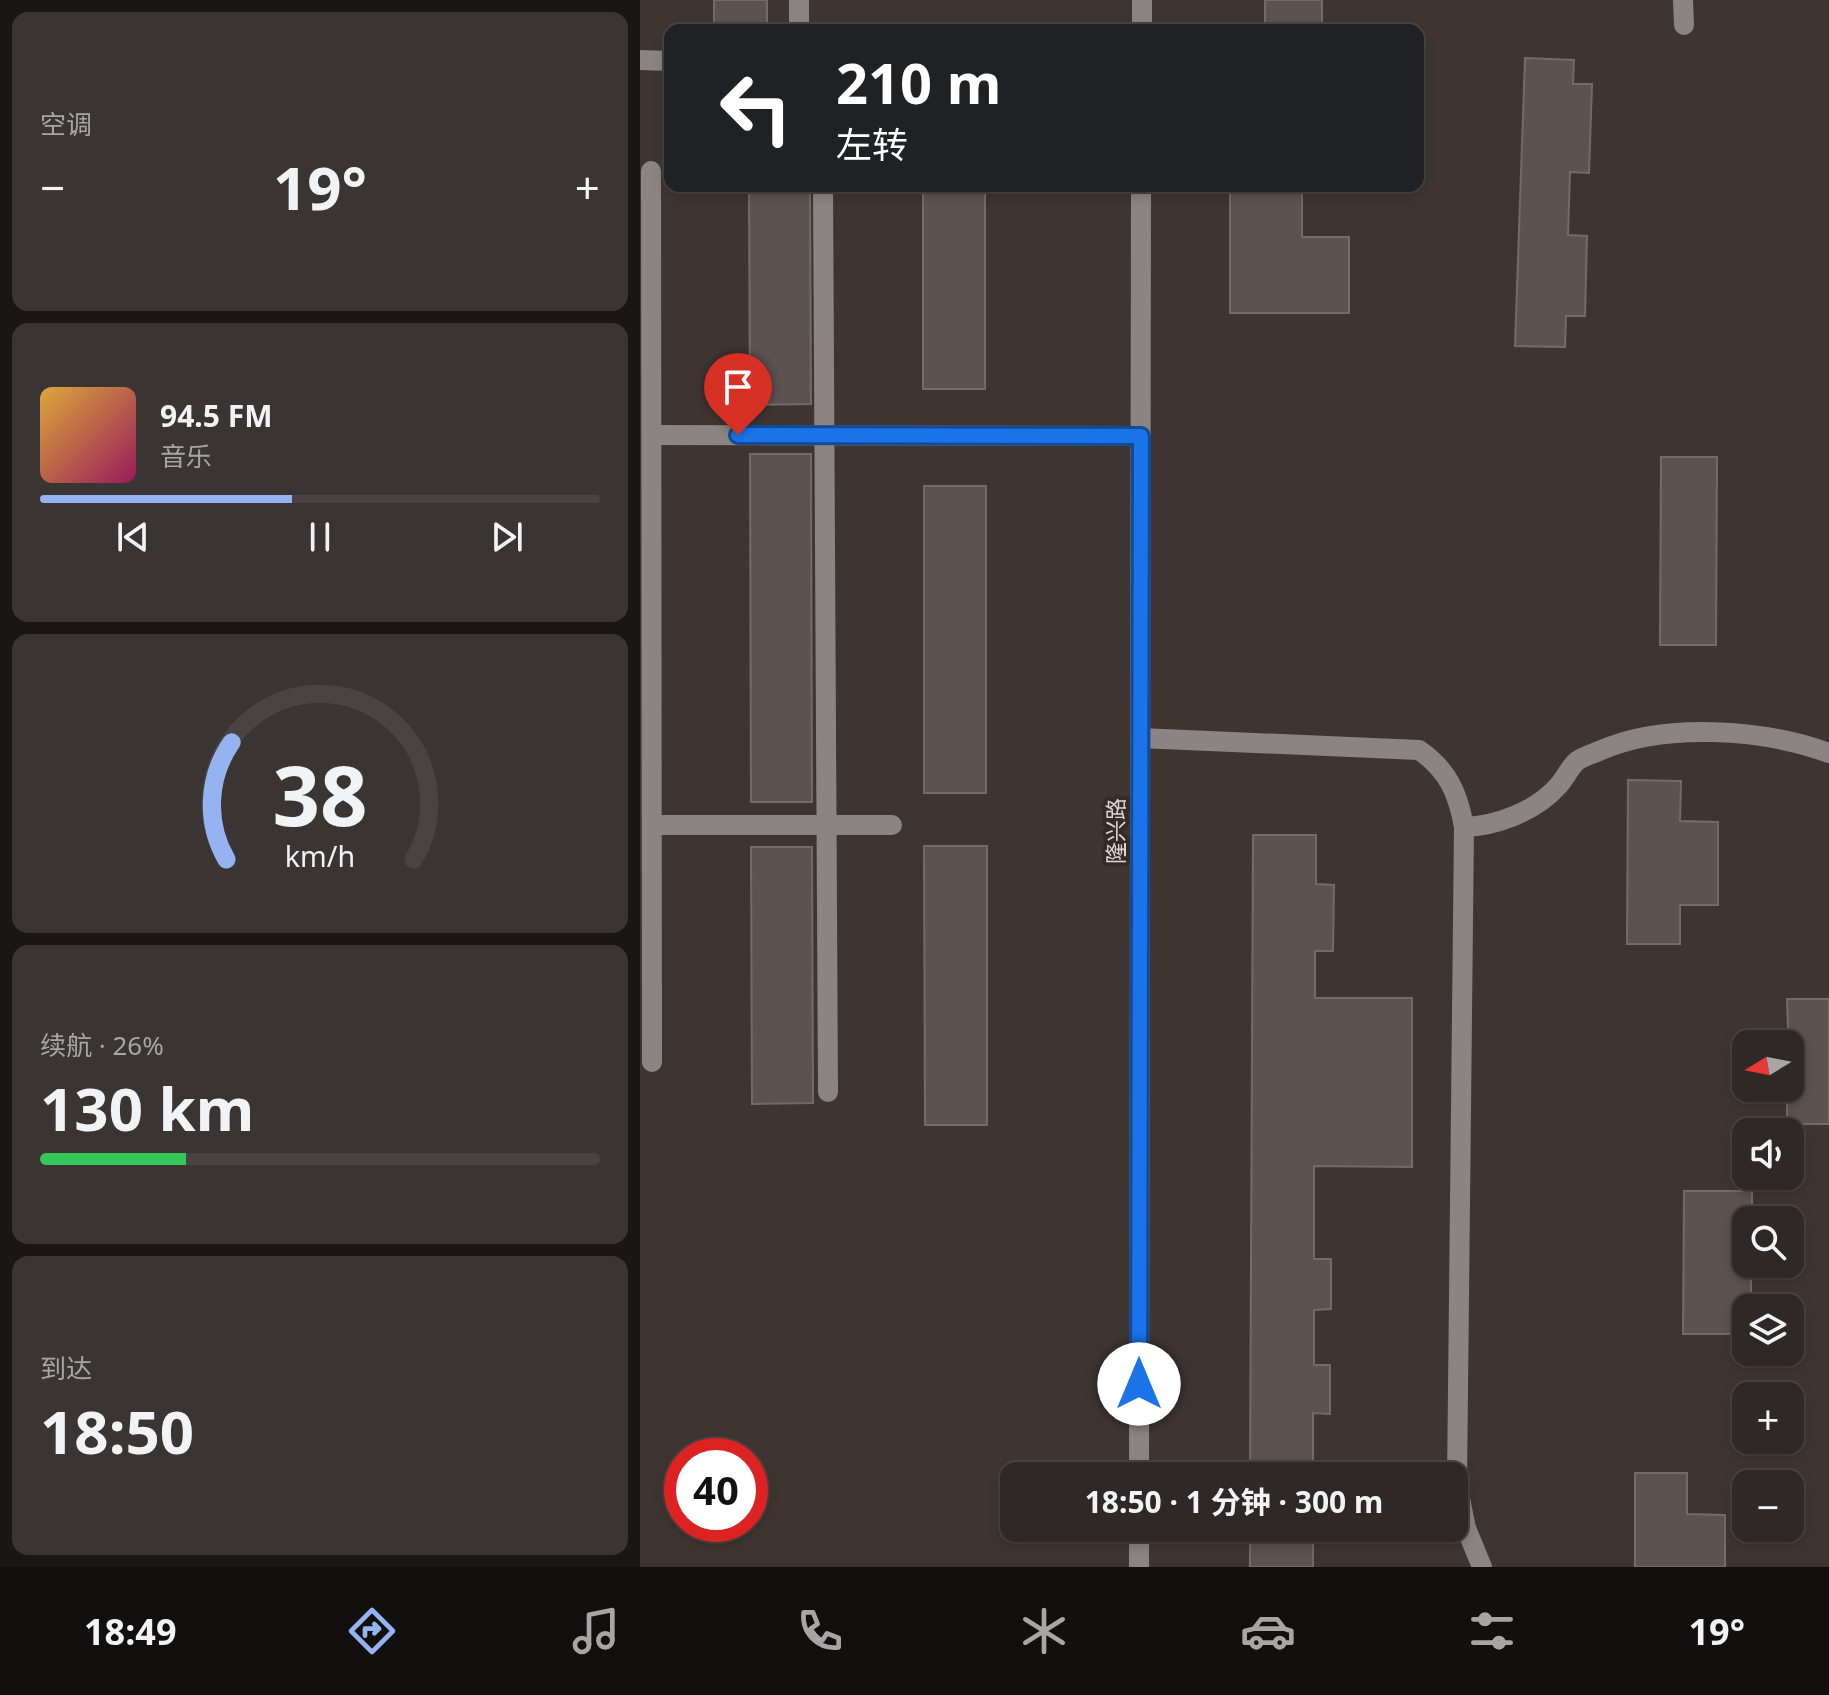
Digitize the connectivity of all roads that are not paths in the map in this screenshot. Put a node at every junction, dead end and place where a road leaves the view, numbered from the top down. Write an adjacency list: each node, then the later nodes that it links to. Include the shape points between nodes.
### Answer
1 (799, 0): 4 (street)
2 (1142, 0): 5 (street)
3 (1683, 0): 6 (street)
4 (799, 24)
5 (1142, 24)
6 (1684, 25)
7 (640, 60): 8 (street)
8 (664, 61)
9 (651, 171): 12 (street)
10 (823, 192): 13 (street)
11 (1141, 192): 14 (street, 隆兴路)
12 (652, 435): 13 (street); 17 (street)
13 (824, 435): 14 (street); 18 (street)
14 (1141, 436): 15 (street, 隆兴路)
15 (1140, 738): 20 (street, via 1419,750 1448,775); 23 (street, 隆兴路)
16 (1829, 753): 20 (street, via 1786,740 1677,731 1645,735 1577,761 1538,804 1504,820)
17 (652, 825): 18 (street); 21 (street)
18 (827, 825): 19 (street); 22 (street)
19 (892, 825)
20 (1464, 827): 26 (street, via 1457,1484 1466,1528)
21 (652, 1062)
22 (828, 1092)
23 (1139, 1462)
24 (1139, 1542): 25 (street)
25 (1139, 1567)
26 (1482, 1567)

